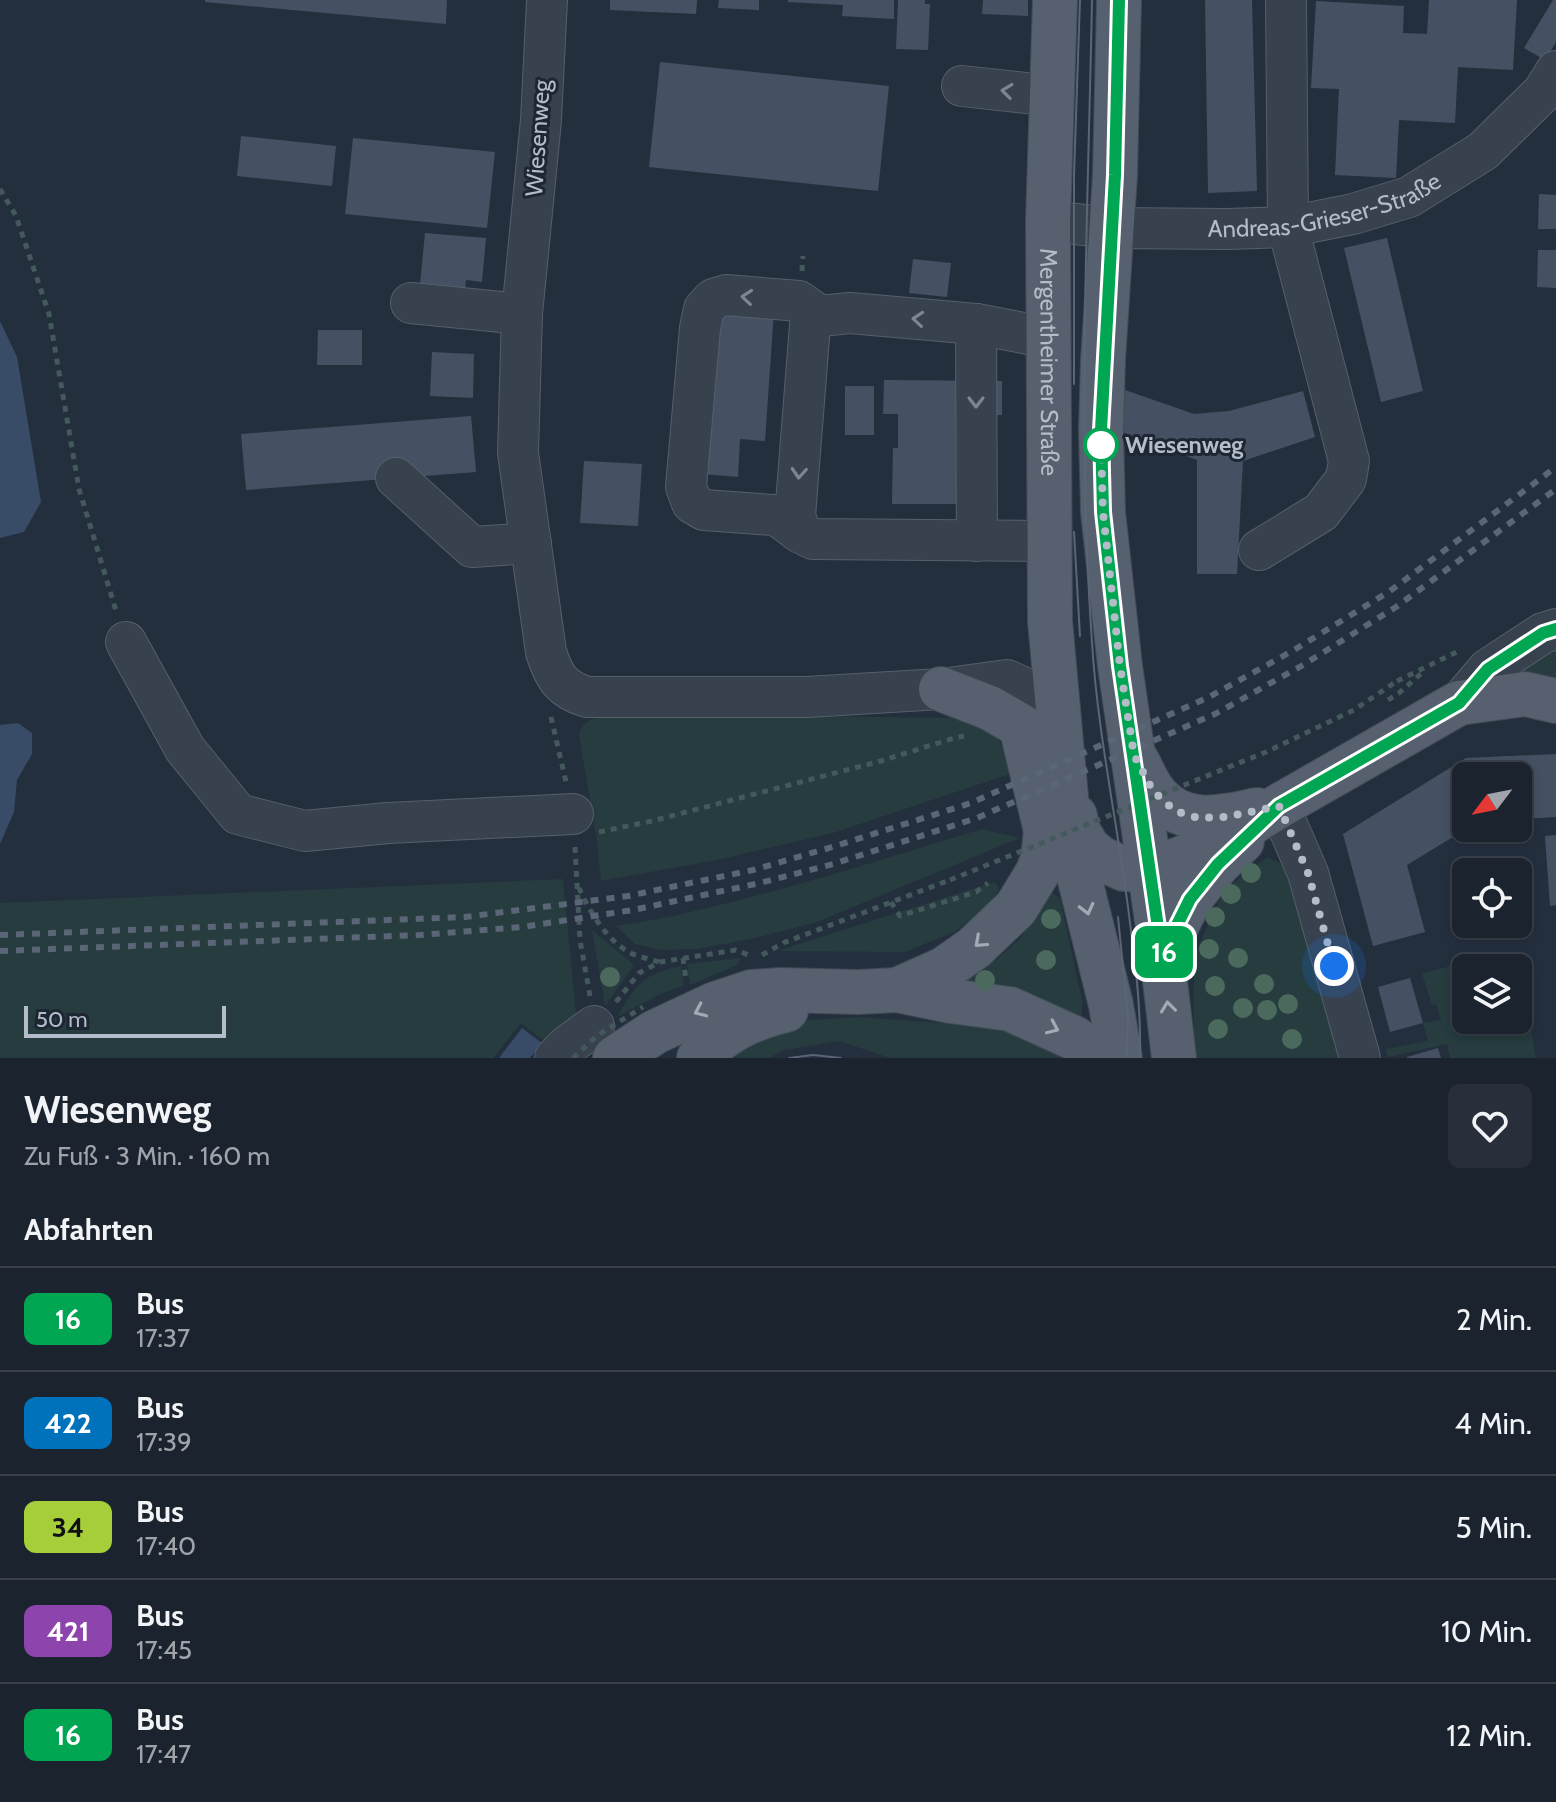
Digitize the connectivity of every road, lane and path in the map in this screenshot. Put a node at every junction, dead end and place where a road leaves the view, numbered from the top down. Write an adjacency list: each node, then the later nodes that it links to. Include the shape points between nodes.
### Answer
1 (547, 0): 13 (street, Wiesenweg)
2 (1055, 0): 7 (main road, Mergentheimer Straße)
3 (1119, 0): 11 (main road)
4 (1286, 0): 10 (street)
5 (1556, 71): 10 (street, Andreas-Grieser-Straße, via 1543,92 1483,151 1409,197)
6 (962, 86): 7 (street, one-way to 6)
7 (1053, 96): 9 (main road, Mergentheimer Straße)
8 (0, 189): 25 (path, via 16,216 49,314 79,489)
9 (1048, 221): 11 (street, Andreas-Grieser-Straße); 16 (main road, Mergentheimer Straße)
10 (1288, 227): 11 (street, Andreas-Grieser-Straße); 22 (street, via 1349,461 1346,479 1321,512)
11 (1112, 228): 34 (main road, via 1101,430 1103,512)
12 (411, 303): 13 (street)
13 (522, 314): 21 (street, Wiesenweg, via 518,453)
14 (820, 316): 15 (street, one-way to 14, via 850,313); 18 (street, one-way to 18, via 810,325 795,516); 18 (street, one-way to 18, via 799,301 726,295 704,309 686,487 692,503 704,510 773,515)
15 (976, 324): 16 (street); 19 (street, one-way to 19)
16 (1050, 338): 20 (main road, Mergentheimer Straße)
17 (396, 478): 21 (street, via 472,547)
18 (801, 533): 19 (street, via 813,539)
19 (977, 541): 20 (street)
20 (1051, 541): 23 (main road, Mergentheimer Straße)
21 (531, 543): 26 (street, Wiesenweg)
22 (1259, 550)
23 (1050, 621): 27 (street); 32 (main road, Mergentheimer Straße)
24 (1556, 629): 31 (street, via 1488,669)
25 (126, 642): 37 (street, via 185,749 238,814 305,831 388,823)
26 (552, 670): 29 (street, via 565,688 587,697 807,697); 37 (path, via 551,718)
27 (1007, 680): 29 (street); 32 (street, via 1047,701)
28 (1397, 681): 43 (path, bridge, via 1354,710 1266,752)
29 (941, 689): 38 (main road, via 1021,726)
30 (1556, 701): 31 (main road, via 1525,694)
31 (1459, 703): 36 (main road)
32 (1058, 719): 35 (main road, Mergentheimer Straße); 40 (main road, Mergentheimer Straße, via 1078,831 1088,848 1112,865)
33 (969, 735): 37 (path, via 652,821)
34 (1134, 755): 36 (main road, via 1153,791 1175,811 1198,818 1226,817); 40 (main road)
35 (1064, 777): 38 (main road); 54 (main road, Mergentheimer Straße, one-way to 54, via 1076,864)
36 (1279, 806): 40 (main road, via 1212,847); 44 (main road, via 1190,899); 56 (street, via 1308,873)
37 (574, 826): 41 (path)
38 (1033, 834): 39 (path); 48 (main road, one-way to 48, via 1043,858 1016,908 944,969)
39 (1012, 867)
40 (1150, 870): 44 (main road)
41 (577, 884): 46 (path, via 607,933 628,952); 50 (path, via 580,940)
42 (976, 892): 43 (path, via 900,916)
43 (891, 902): 45 (path, via 757,958 736,950)
44 (1162, 955): 55 (main road, one-way to 44)
45 (683, 958): 46 (path); 47 (path)
46 (660, 962): 50 (path, via 639,973)
47 (687, 989)
48 (877, 991): 49 (main road, one-way to 49, via 751,992); 52 (main road, via 780,1011 741,1025); 53 (main road, one-way to 53, via 1010,1009 1074,1038)
49 (649, 1020): 50 (main road); 50 (path, bridge)
50 (599, 1034): 51 (street, via 567,1046)
51 (555, 1058)
52 (699, 1058)
53 (1102, 1058)
54 (1120, 1058)
55 (1174, 1058)
56 (1360, 1058)

